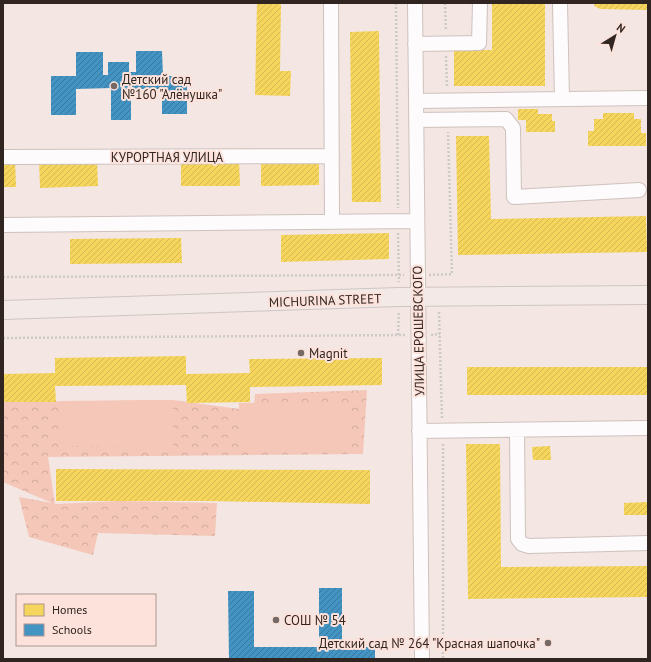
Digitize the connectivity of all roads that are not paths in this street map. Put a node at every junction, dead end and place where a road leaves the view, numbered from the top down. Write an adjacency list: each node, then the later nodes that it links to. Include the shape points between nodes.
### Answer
1 (331, 3): 10 (street)
2 (414, 3): 5 (street, УЛИЦА ЕРОШЕВСКОГО)
3 (480, 3): 5 (street, via 479,43)
4 (560, 3): 7 (street)
5 (415, 44): 8 (street, УЛИЦА ЕРОШЕВСКОГО)
6 (648, 98): 7 (street)
7 (562, 99): 8 (street)
8 (416, 101): 9 (street, УЛИЦА ЕРОШЕВСКОГО)
9 (416, 120): 12 (street, via 506,119 513,128 514,197); 13 (street, УЛИЦА ЕРОШЕВСКОГО)
10 (332, 156): 11 (street, КУРОРТНАЯ УЛИЦА); 14 (street)
11 (3, 157)
12 (639, 190)
13 (417, 221): 14 (street); 17 (street, УЛИЦА ЕРОШЕВСКОГО)
14 (332, 222): 15 (street)
15 (3, 225)
16 (648, 295): 17 (main road, MICHURINA STREET)
17 (418, 297): 18 (main road, MICHURINA STREET); 21 (street, УЛИЦА ЕРОШЕВСКОГО)
18 (3, 310)
19 (648, 428): 20 (street)
20 (517, 430): 21 (street); 22 (street, via 518,539 522,544 529,546)
21 (419, 431): 23 (street, УЛИЦА ЕРОШЕВСКОГО)
22 (648, 543)
23 (422, 659)

